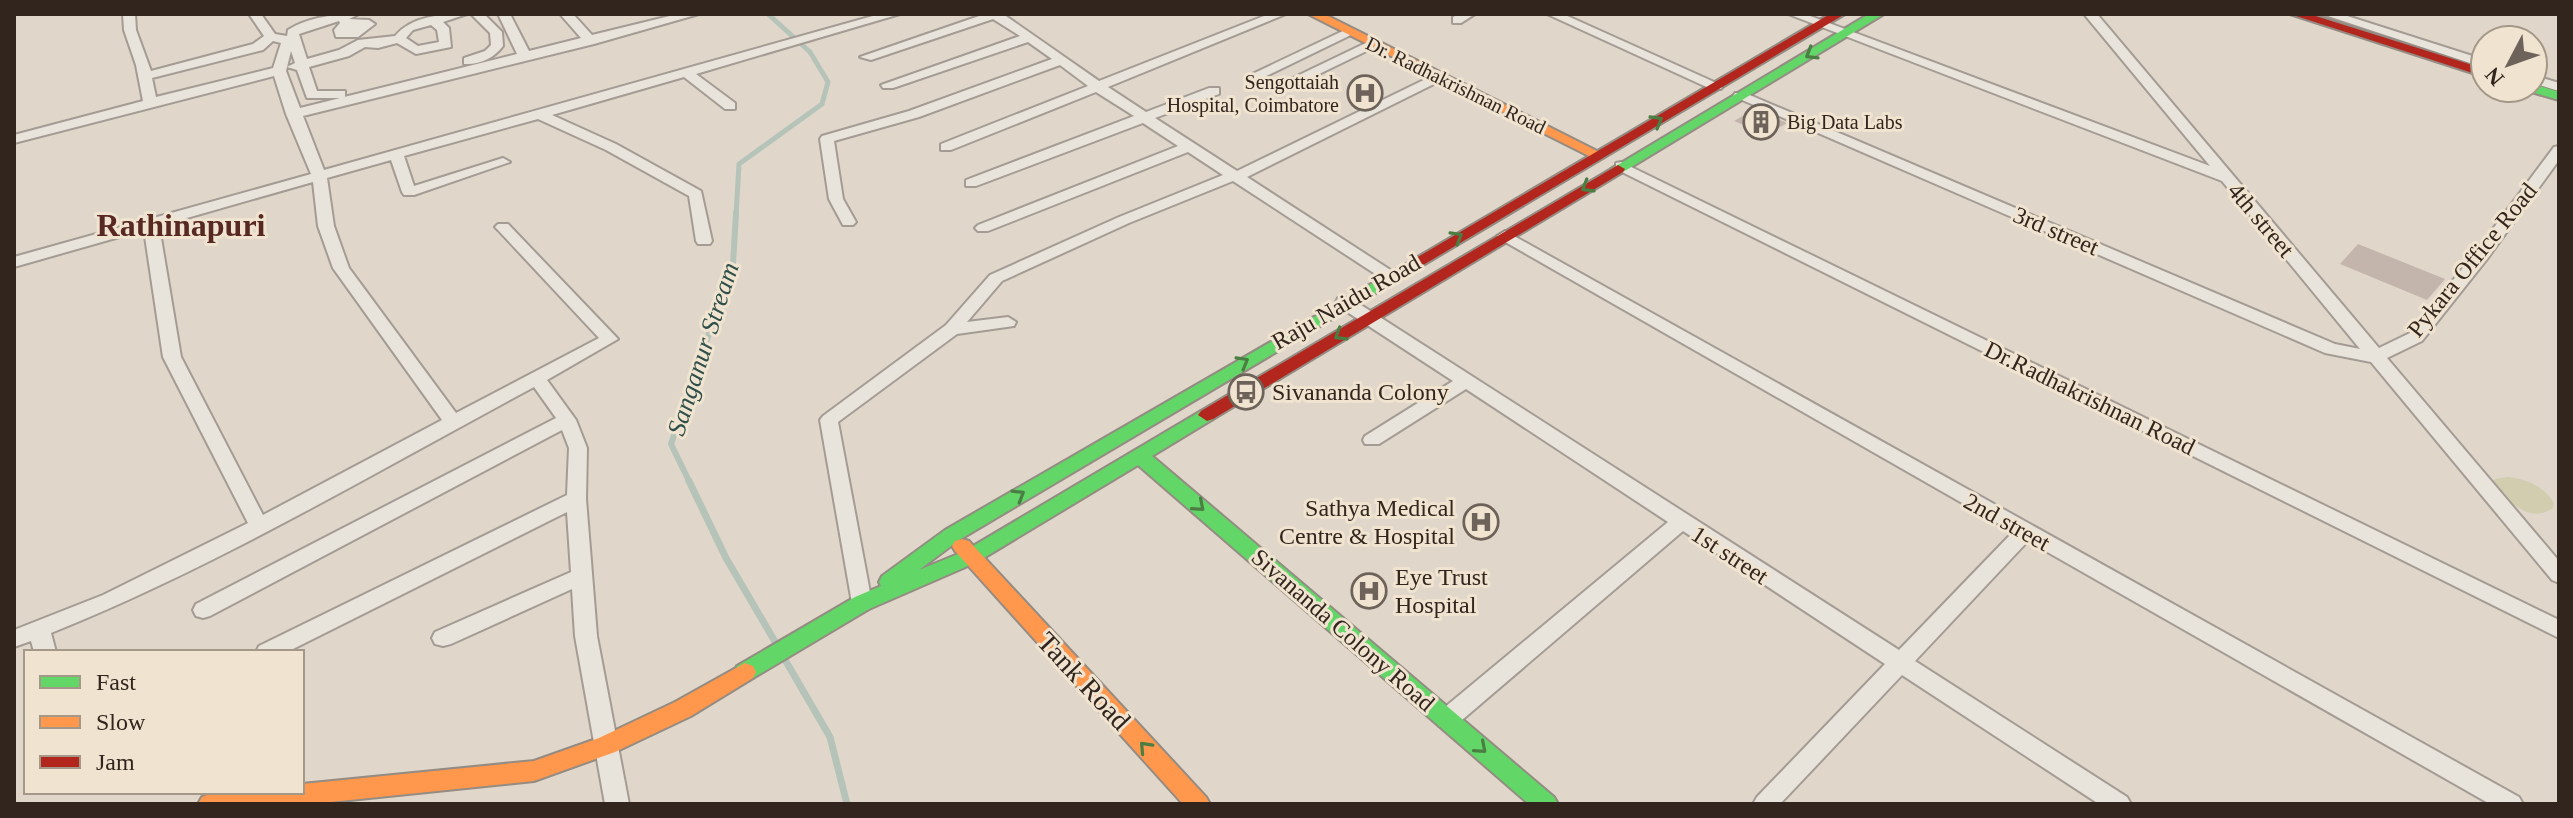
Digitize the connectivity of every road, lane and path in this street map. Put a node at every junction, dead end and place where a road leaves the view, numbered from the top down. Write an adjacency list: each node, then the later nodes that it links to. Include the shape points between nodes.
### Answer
1 (129, 14): 41 (street)
2 (255, 14): 27 (street)
3 (458, 14): 22 (street)
4 (477, 14): 38 (street, via 496,32 497,46 490,54 459,64 329,97 312,95)
5 (504, 14): 33 (street)
6 (566, 14): 31 (street)
7 (693, 14): 31 (street)
8 (894, 14): 40 (street)
9 (995, 14): 28 (street); 34 (street)
10 (1280, 14): 46 (street)
11 (1314, 14): 25 (main road, Dr. Radhakrishnan Road)
12 (1469, 14): 23 (street)
13 (1553, 14): 45 (street)
14 (1839, 14): 24 (main road, Raju Naidu Road)
15 (1878, 14): 26 (main road, Raju Naidu Road)
16 (2090, 14): 65 (street)
17 (2296, 14): 29 (main road)
18 (2309, 14): 29 (main road)
19 (2328, 14): 36 (street)
20 (1800, 15): 24 (street)
21 (348, 18): 38 (street, via 292,33)
22 (431, 20): 30 (street, via 409,27); 30 (street, via 443,28 446,44 416,50)
23 (1457, 20)
24 (1821, 24): 26 (street, 4th street); 45 (main road, Raju Naidu Road)
25 (1351, 32): 32 (main road, Dr. Radhakrishnan Road); 42 (street)
26 (1845, 34): 49 (main road, Raju Naidu Road, one-way to 49); 65 (street, 4th street)
27 (271, 37): 39 (street, via 288,40); 41 (street, via 258,47)
28 (1030, 37): 35 (street); 44 (street)
29 (2377, 37): 37 (main road)
30 (399, 39): 38 (street, via 364,54 344,53)
31 (590, 41): 33 (street)
32 (1375, 44): 43 (main road, Dr. Radhakrishnan Road); 47 (street)
33 (525, 57): 52 (street)
34 (866, 57)
35 (1063, 60): 46 (street); 67 (street, via 827,139 836,199)
36 (2469, 63)
37 (2469, 64)
38 (303, 65): 39 (street)
39 (279, 71): 50 (street); 52 (street)
40 (687, 73): 51 (street); 53 (street)
41 (145, 76): 50 (street)
42 (1253, 77)
43 (1441, 77): 59 (main road, Dr. Radhakrishnan Road); 63 (street)
44 (888, 85)
45 (1716, 86): 59 (main road, Raju Naidu Road, one-way to 45)
46 (1101, 87): 54 (street); 57 (street)
47 (1279, 88)
48 (1214, 91): 54 (street)
49 (1740, 96): 62 (main road, Raju Naidu Road); 79 (street, 3rd street, via 2331,349)
50 (150, 103): 55 (street)
51 (730, 106)
52 (293, 114): 64 (street)
53 (542, 115): 60 (street); 72 (street, via 696,194)
54 (1146, 118): 56 (street); 66 (street)
55 (14, 139)
56 (1190, 146): 63 (street); 70 (street)
57 (946, 147)
58 (2559, 150): 79 (street, Pykara Office Road, via 2416,337)
59 (1598, 155): 74 (main road, Raju Naidu Road, one-way to 59)
60 (397, 156): 61 (street, via 409,192); 64 (street)
61 (503, 162)
62 (1621, 166): 71 (main road, Raju Naidu Road, one-way to 71); 97 (street, Dr.Radhakrishnan Road)
63 (1236, 175): 74 (street); 78 (street, via 996,278)
64 (320, 178): 68 (street); 83 (street, via 326,226 341,268)
65 (2227, 178): 79 (street, 4th street)
66 (971, 183)
67 (848, 222)
68 (151, 226): 73 (street); 88 (street, via 172,357)
69 (503, 227): 80 (street, via 610,339)
70 (983, 228)
71 (1505, 236): 76 (main road, Raju Naidu Road); 89 (street, 2nd street)
72 (704, 241)
73 (14, 262)
74 (1389, 276): 75 (main road, Raju Naidu Road)
75 (1344, 302): 76 (street, 1st street); 90 (main road, Raju Naidu Road, one-way to 75)
76 (1367, 318): 81 (street, 1st street); 85 (main road, Raju Naidu Road, one-way to 85)
77 (1008, 322): 78 (street)
78 (952, 329): 94 (street, via 829,420)
79 (2375, 357): 92 (street, 4th street)
80 (537, 378): 82 (street); 83 (street)
81 (1464, 382): 84 (street); 87 (street, 1st street)
82 (567, 420): 86 (street, via 578,448); 95 (street)
83 (453, 422): 88 (street)
84 (1372, 440)
85 (1139, 455): 91 (main road, Raju Naidu Road); 103 (main road, Sivananda Colony Road, one-way to 103)
86 (576, 499): 93 (street); 101 (street)
87 (1680, 523): 102 (street, 1st street); 103 (street)
88 (259, 526): 96 (street, via 110,601)
89 (2025, 532): 102 (street); 111 (street, 2nd street)
90 (952, 535): 91 (main road, Tank Road); 94 (main road, Raju Naidu Road)
91 (970, 557): 94 (main road, Raju Naidu Road); 107 (main road, Tank Road, one-way to 91)
92 (2559, 575)
93 (582, 576): 98 (street); 104 (street, via 586,636)
94 (862, 603): 104 (main road, via 683,709)
95 (203, 610)
96 (39, 630): 99 (street); 100 (street)
97 (2559, 630)
98 (443, 638)
99 (14, 639)
100 (44, 650)
101 (271, 650)
102 (1902, 665): 109 (street); 110 (street, 1st street)
103 (1447, 719): 108 (main road, Sivananda Colony Road, one-way to 108)
104 (607, 745): 105 (main road, via 534,771); 106 (street)
105 (210, 804)
106 (617, 804)
107 (1198, 804)
108 (1546, 804)
109 (1765, 804)
110 (2119, 804)
111 (2511, 804)

